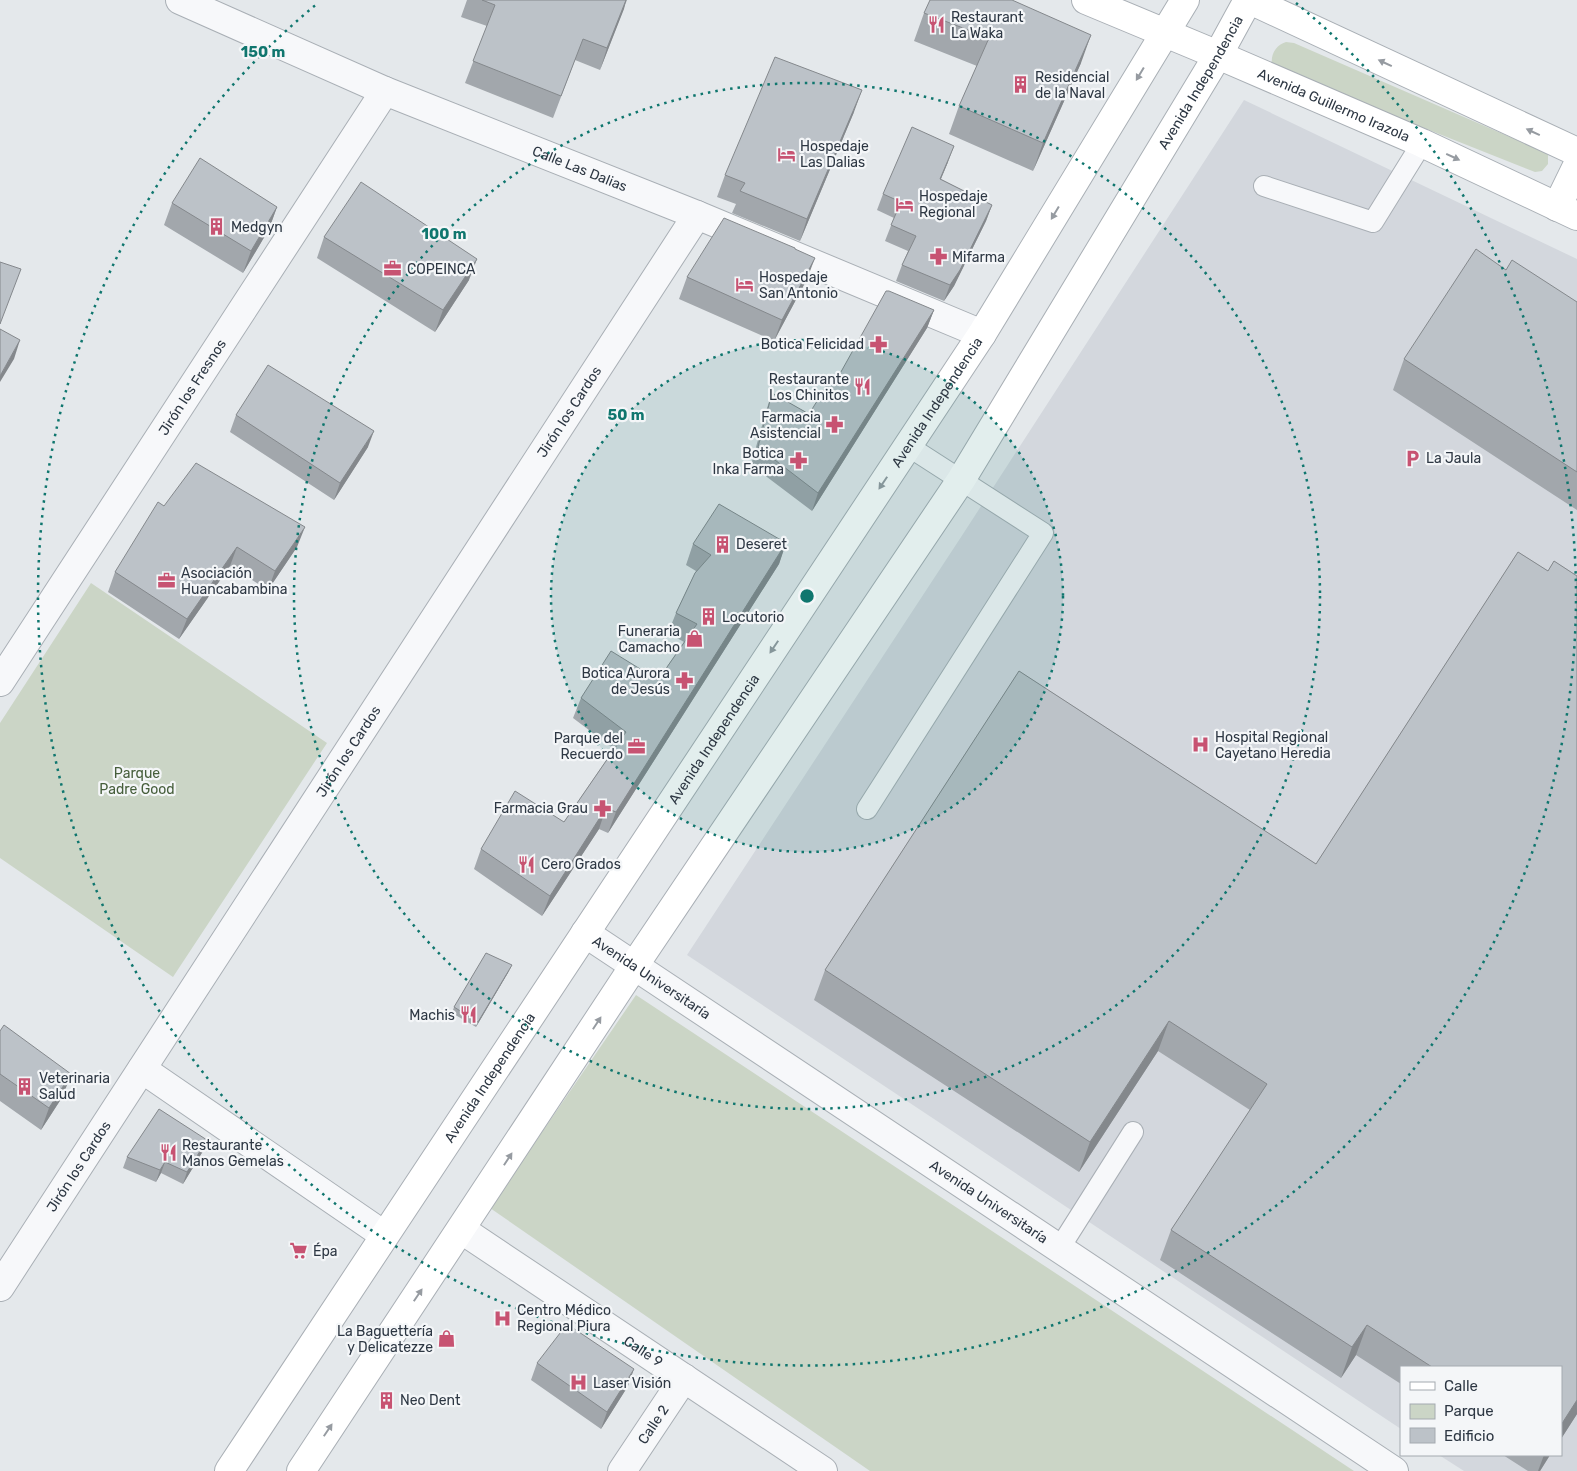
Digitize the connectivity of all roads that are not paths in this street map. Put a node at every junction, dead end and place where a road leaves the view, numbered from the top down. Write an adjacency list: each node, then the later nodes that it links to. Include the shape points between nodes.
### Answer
1 (180, 0): 7 (street, Calle Las Dalias)
2 (1086, 0): 5 (main road, Avenida Guillermo Irazola)
3 (1185, 0): 5 (main road, Avenida Independencia)
4 (1249, 0): 6 (main road, Avenida Independencia); 9 (main road, one-way to 4)
5 (1165, 33): 6 (main road, Avenida Guillermo Irazola); 14 (main road, Avenida Independencia, one-way to 14)
6 (1218, 55): 8 (main road, Avenida Guillermo Irazola); 16 (main road, Avenida Independencia)
7 (386, 91): 13 (street, Calle Las Dalias); 17 (street, Jirón los Fresnos)
8 (1422, 143): 11 (lane, via 1374,222); 12 (main road, Avenida Guillermo Irazola, one-way to 12)
9 (1577, 152)
10 (1577, 166): 12 (main road)
11 (1264, 186)
12 (1567, 212)
13 (697, 215): 14 (street, Calle Las Dalias); 21 (street, Jirón los Cardos)
14 (982, 334): 15 (main road, Avenida Independencia)
15 (908, 446): 16 (lane); 19 (main road, Avenida Independencia, one-way to 19)
16 (961, 480): 18 (lane, via 1043,533); 20 (main road, Avenida Independencia)
17 (0, 682)
18 (867, 809)
19 (584, 933): 20 (street, Avenida Universitaría); 24 (main road, Avenida Independencia)
20 (634, 966): 23 (main road, Avenida Independencia, one-way to 20); 25 (street, Avenida Universitaría)
21 (142, 1069): 24 (street); 26 (street, Jirón los Cardos)
22 (1133, 1132): 25 (lane)
23 (462, 1230): 27 (street, Calle 9); 29 (main road, Avenida Independencia, one-way to 23)
24 (384, 1235): 28 (main road, Avenida Independencia)
25 (1059, 1249): 32 (street, Avenida Universitaría)
26 (0, 1287)
27 (684, 1378): 30 (street, Calle 2); 31 (street, Calle 9)
28 (229, 1471)
29 (301, 1471)
30 (622, 1471)
31 (823, 1471)
32 (1394, 1471)

